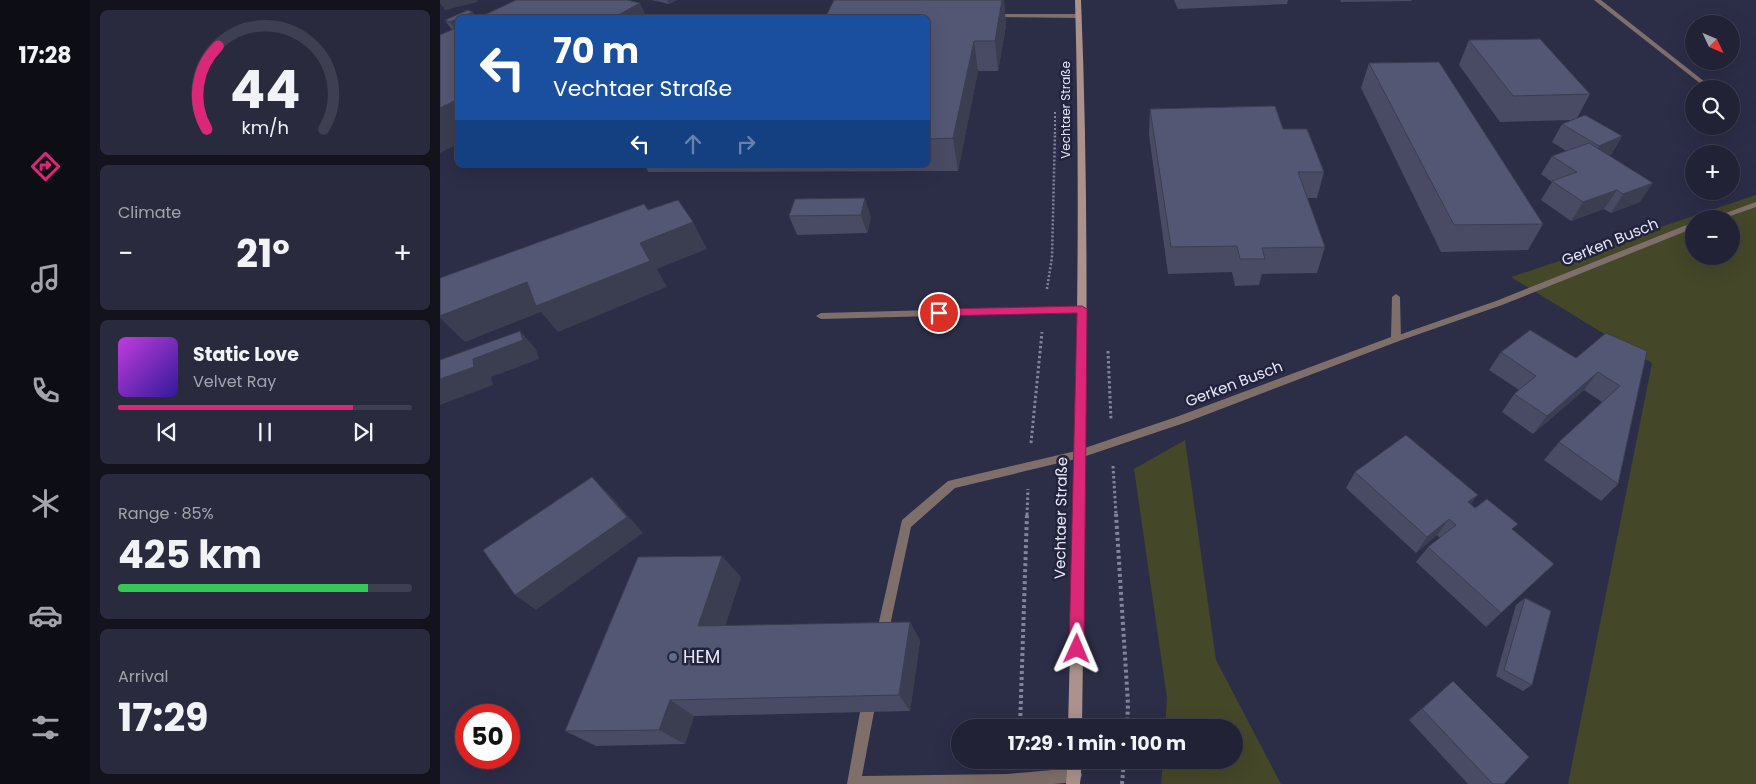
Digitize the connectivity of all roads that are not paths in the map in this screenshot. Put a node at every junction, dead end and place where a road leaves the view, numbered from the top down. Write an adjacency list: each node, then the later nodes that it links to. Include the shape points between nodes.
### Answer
1 (1078, 0): 4 (main road, Vechtaer Straße)
2 (1597, 0): 5 (street)
3 (988, 15): 4 (street)
4 (1079, 16): 10 (main road, Vechtaer Straße)
5 (1699, 80)
6 (1756, 204): 7 (street)
7 (1739, 210)
8 (1685, 229): 12 (street, Gerken Busch, via 1498,303)
9 (1396, 298): 12 (street)
10 (1082, 309): 11 (street); 13 (main road, Vechtaer Straße)
11 (821, 316)
12 (1396, 339): 13 (street, Gerken Busch)
13 (1080, 454): 14 (street, Gerken Busch, via 952,484 906,524); 16 (main road, Vechtaer Straße)
14 (880, 642)
15 (867, 712): 17 (street, via 854,783)
16 (1075, 719)
17 (1074, 780)

